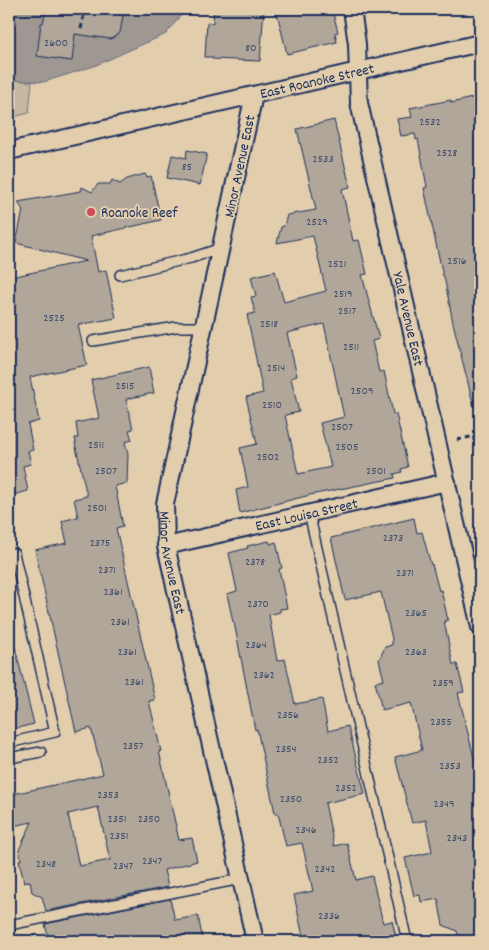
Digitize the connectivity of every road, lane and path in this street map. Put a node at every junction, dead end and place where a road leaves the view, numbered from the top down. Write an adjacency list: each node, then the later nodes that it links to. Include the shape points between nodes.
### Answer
1 (85, 9): 3 (path)
2 (352, 9): 5 (street, Yale Avenue East)
3 (81, 29)
4 (480, 43): 5 (street, East Roanoke Street)
5 (359, 71): 6 (street, East Roanoke Street); 14 (street, Yale Avenue East, via 360,106)
6 (254, 95): 7 (street, East Roanoke Street); 8 (street, Minor Avenue East)
7 (9, 151)
8 (221, 248): 9 (lane); 10 (street, Minor Avenue East)
9 (120, 274)
10 (204, 327): 11 (lane, via 176,327); 16 (street, Minor Avenue East, via 165,504)
11 (94, 341)
12 (480, 435): 13 (path)
13 (457, 440)
14 (447, 482): 15 (street, East Louisa Street); 18 (street, Yale Avenue East)
15 (309, 513): 16 (street, East Louisa Street); 25 (lane)
16 (166, 546): 22 (street, Minor Avenue East)
17 (14, 553): 19 (lane, via 55,732)
18 (480, 627)
19 (9, 743)
20 (41, 752): 21 (lane)
21 (9, 758)
22 (241, 879): 23 (lane); 24 (street, Minor Avenue East)
23 (9, 925)
24 (255, 941)
25 (407, 941)

